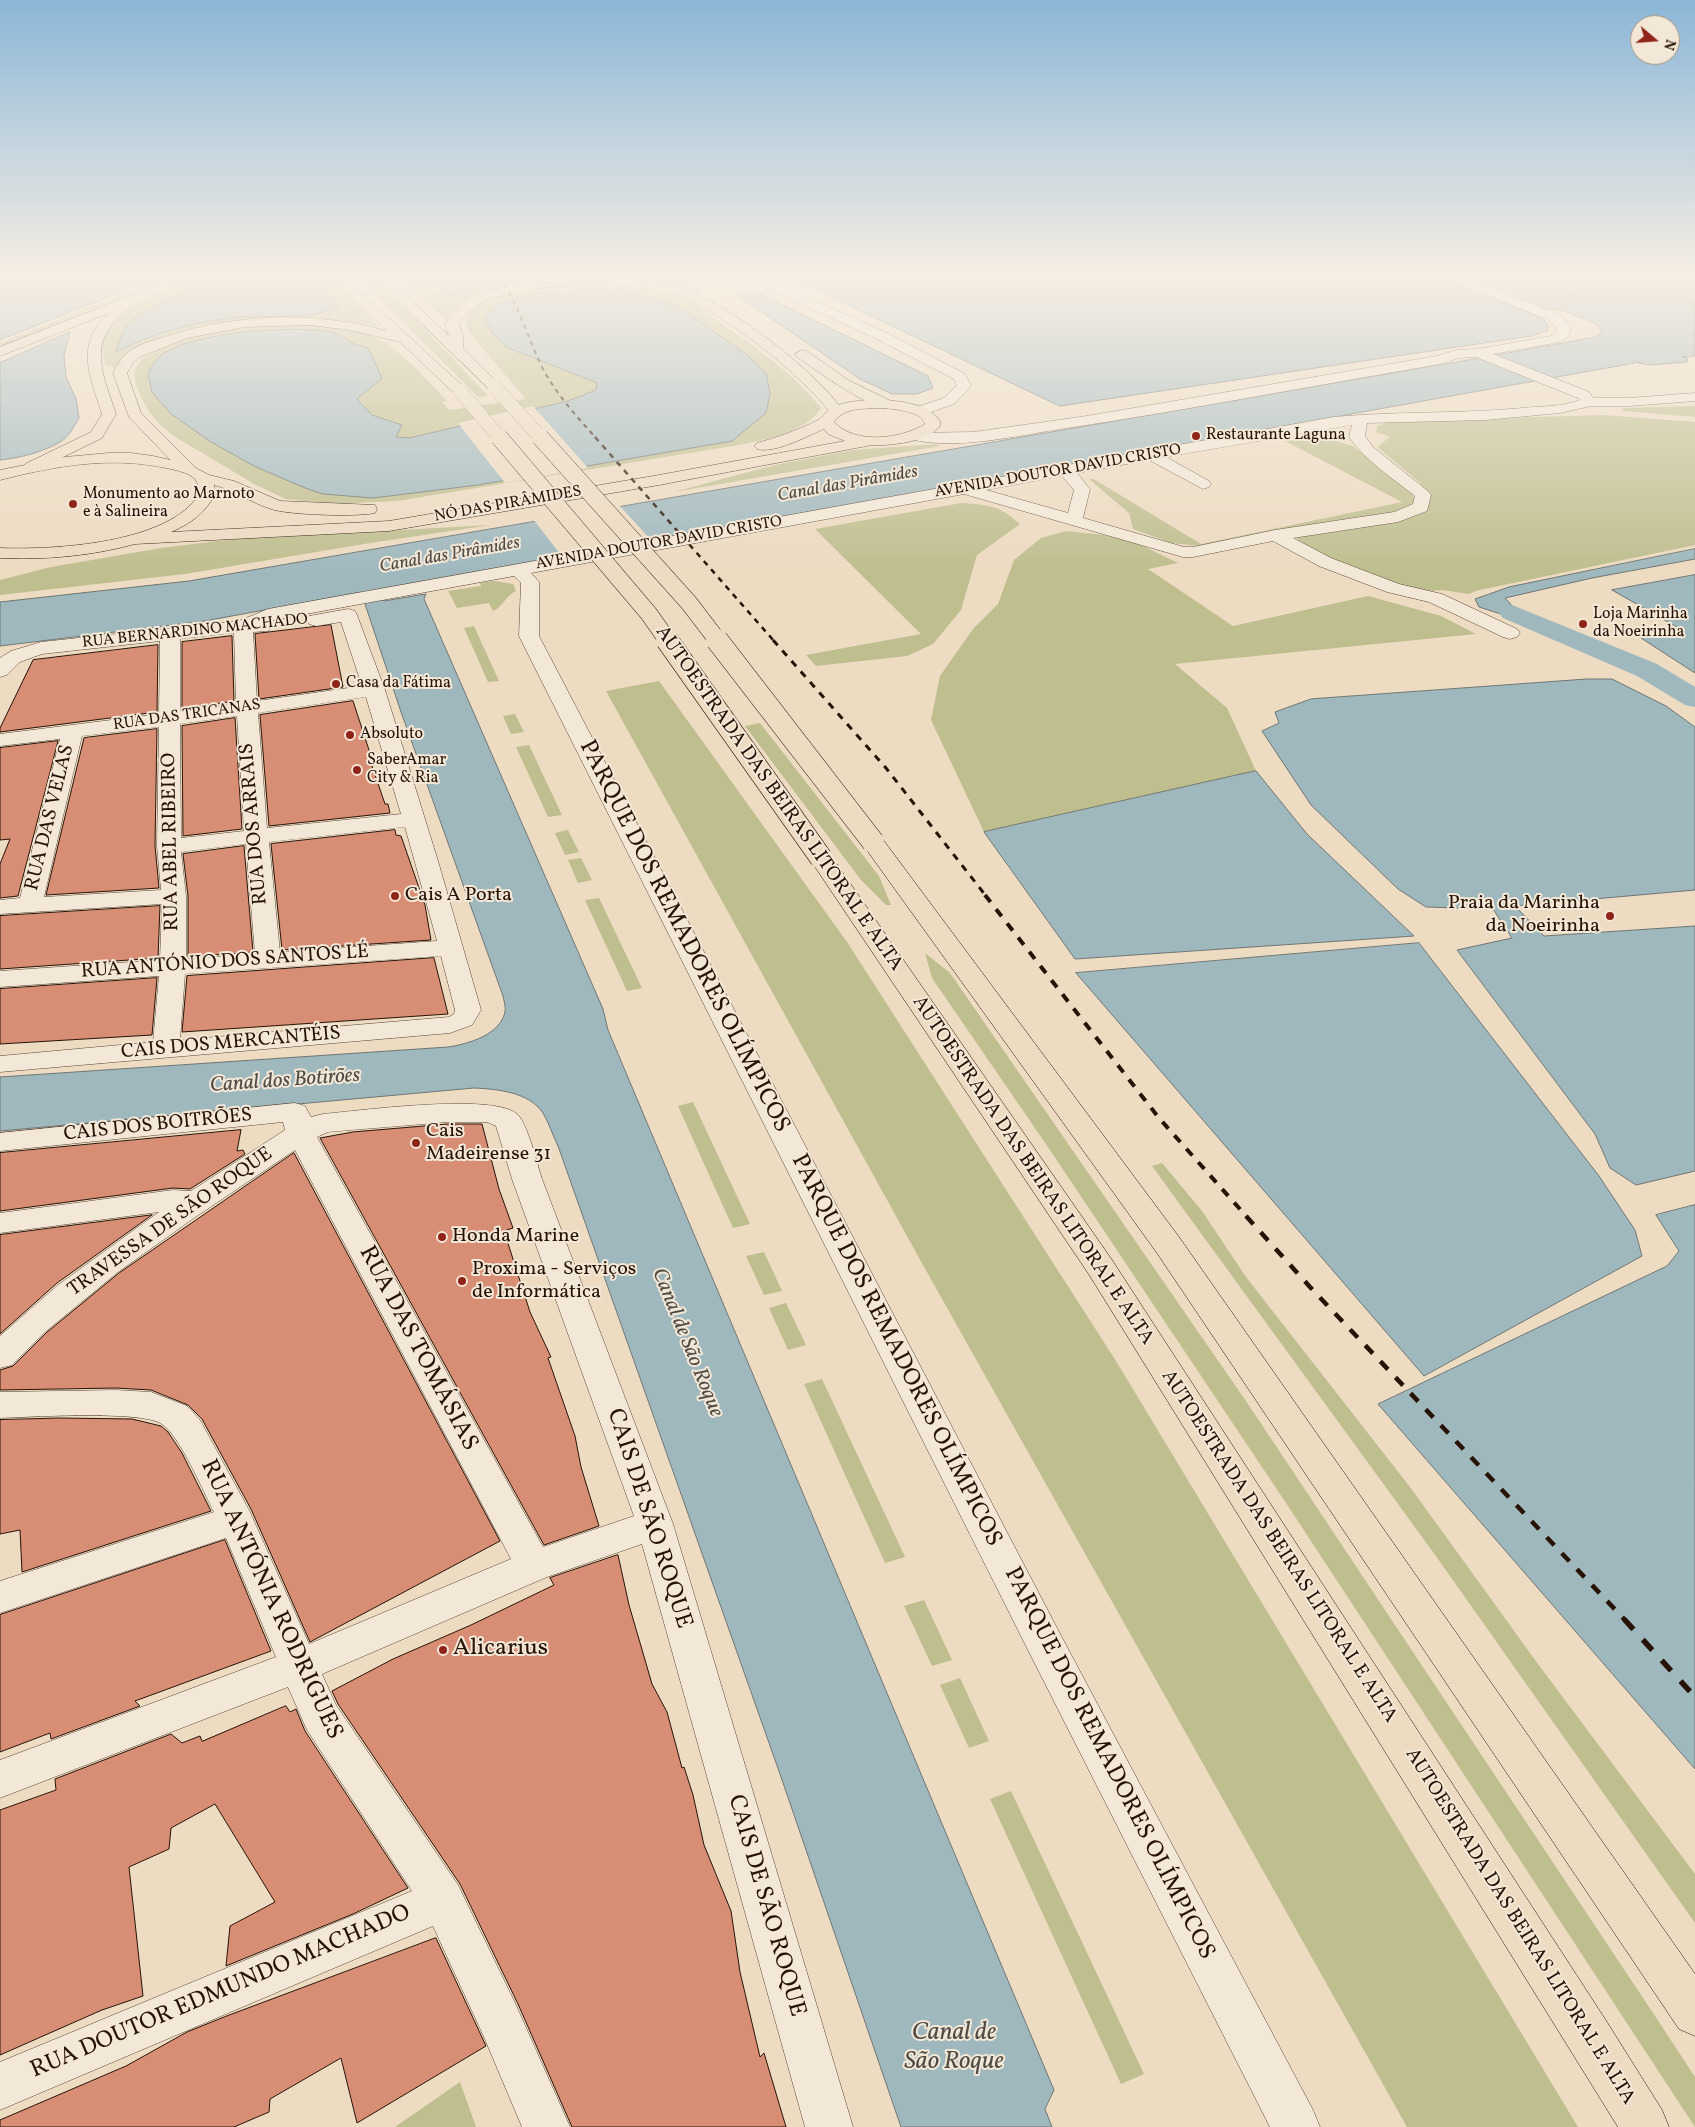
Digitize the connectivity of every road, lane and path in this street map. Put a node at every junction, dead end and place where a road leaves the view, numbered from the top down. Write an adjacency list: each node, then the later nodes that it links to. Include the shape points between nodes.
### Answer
1 (98, 376): 23 (main road, via 109,414 97,435)
2 (121, 376): 24 (main road, via 134,414)
3 (444, 376): 79 (main road, AUTOESTRADA DAS BEIRAS LITORAL E ALTA, bridge, via 649,614 821,858 1100,1268)
4 (484, 376): 74 (main road, AUTOESTRADA DAS BEIRAS LITORAL E ALTA, bridge, via 690,603 873,842 1168,1245)
5 (804, 376): 14 (main road, via 834,405)
6 (834, 376): 12 (main road)
7 (960, 376): 13 (street, via 964,386 949,401)
8 (1345, 376): 18 (street)
9 (1538, 376): 11 (street, via 1584,394)
10 (1695, 397): 11 (street, AVENIDA DOUTOR DAVID CRISTO)
11 (1588, 402): 15 (street, AVENIDA DOUTOR DAVID CRISTO, via 1560,409 1485,416)
12 (888, 405): 13 (main road, NÓ DAS PIRÂMIDES); 14 (main road, NÓ DAS PIRÂMIDES, via 866,405)
13 (920, 411): 16 (main road, NÓ DAS PIRÂMIDES, via 928,414)
14 (831, 417): 21 (main road, NÓ DAS PIRÂMIDES, via 829,428 837,433 850,438); 30 (main road, NÓ DAS PIRÂMIDES, via 785,440 742,451)
15 (1360, 419): 17 (street, AVENIDA DOUTOR DAVID CRISTO); 20 (street)
16 (933, 422): 18 (street, via 968,430); 19 (main road, via 926,432)
17 (1298, 428): 20 (street); 22 (street, AVENIDA DOUTOR DAVID CRISTO)
18 (1004, 432): 19 (street, via 974,437)
19 (915, 436): 21 (main road, NÓ DAS PIRÂMIDES)
20 (1357, 437): 34 (street, via 1368,450 1423,495 1421,507 1398,517)
21 (875, 440): 35 (main road, NÓ DAS PIRÂMIDES, via 390,526)
22 (1151, 455): 26 (street, AVENIDA DOUTOR DAVID CRISTO); 29 (street)
23 (25, 468): 24 (main road, via 75,460 119,458 158,461); 25 (main road); 27 (main road)
24 (188, 469): 28 (main road)
25 (0, 471)
26 (1066, 471): 31 (street, AVENIDA DOUTOR DAVID CRISTO); 33 (street, via 1082,489)
27 (0, 475)
28 (203, 478): 32 (main road, via 228,484 277,506 334,510); 35 (main road, via 208,493 198,509 174,525)
29 (1203, 484)
30 (521, 487)
31 (966, 488): 33 (street); 38 (street, AVENIDA DOUTOR DAVID CRISTO)
32 (380, 508)
33 (1074, 521): 34 (street, via 1183,552)
34 (1275, 535): 41 (street, via 1325,562 1393,588 1435,598)
35 (136, 539): 36 (main road)
36 (77, 551): 37 (main road, via 31,555); 39 (main road)
37 (0, 553)
38 (518, 570): 40 (street, AVENIDA DOUTOR DAVID CRISTO, via 268,615); 78 (street, PARQUE DOS REMADORES OLÍMPICOS, via 530,582 529,636)
39 (8, 571)
40 (242, 626): 42 (street, RUA BERNARDINO MACHADO); 44 (street, RUA BERNARDINO MACHADO, via 272,627 348,615); 45 (street, RUA DOS ARRAIS)
41 (1510, 633)
42 (170, 635): 43 (street, RUA BERNARDINO MACHADO, via 41,648 19,654); 46 (street, RUA ABEL RIBEIRO)
43 (2, 664)
44 (374, 690): 45 (street, RUA DAS TRICANAS); 49 (street)
45 (246, 708): 46 (street, RUA DAS TRICANAS); 50 (street, RUA DOS ARRAIS)
46 (170, 719): 47 (street, RUA DAS TRICANAS); 51 (street, RUA ABEL RIBEIRO)
47 (73, 731): 48 (street, RUA DAS TRICANAS); 53 (street, RUA DAS VELAS)
48 (0, 740)
49 (414, 819): 50 (street); 55 (street)
50 (255, 837): 51 (street); 56 (street, RUA DOS ARRAIS)
51 (169, 846): 52 (street, RUA ABEL RIBEIRO)
52 (174, 896): 53 (street); 57 (street, RUA ABEL RIBEIRO)
53 (30, 906): 54 (street)
54 (0, 907)
55 (451, 948): 56 (street, RUA ANTÓNIO DOS SANTOS LÉ); 59 (street, CAIS DOS MERCANTÉIS, via 468,1010 462,1021 440,1026)
56 (268, 960): 57 (street, RUA ANTÓNIO DOS SANTOS LÉ)
57 (173, 966): 58 (street, RUA ANTÓNIO DOS SANTOS LÉ); 59 (street, RUA ABEL RIBEIRO)
58 (0, 979)
59 (166, 1049): 60 (street, CAIS DOS MERCANTÉIS)
60 (0, 1064)
61 (300, 1133): 62 (street, CAIS DOS BOITRÕES, via 295,1112); 63 (street, TRAVESSA DE SÃO ROQUE); 68 (street, CAIS DE SÃO ROQUE, via 323,1123 448,1113 487,1113 502,1116 509,1122 527,1180); 69 (street, RUA DAS TOMÁSIAS)
62 (0, 1142)
63 (197, 1201): 64 (street, via 172,1200); 65 (street, TRAVESSA DE SÃO ROQUE, via 93,1274)
64 (0, 1223)
65 (0, 1356)
66 (0, 1405): 67 (street, RUA ANTÓNIA RODRIGUES, via 151,1405 175,1415 188,1429)
67 (236, 1520): 70 (street); 71 (street, RUA ANTÓNIA RODRIGUES)
68 (655, 1524): 69 (street); 77 (street, CAIS DE SÃO ROQUE)
69 (534, 1566): 71 (street)
70 (0, 1597)
71 (298, 1666): 72 (street); 73 (street, RUA ANTÓNIA RODRIGUES, via 321,1717)
72 (0, 1779)
73 (443, 1900): 75 (street, RUA DOUTOR EDMUNDO MACHADO); 76 (street, RUA ANTÓNIA RODRIGUES)
74 (1695, 2013)
75 (0, 2086)
76 (546, 2127)
77 (829, 2127)
78 (1296, 2127)
79 (1645, 2127)

